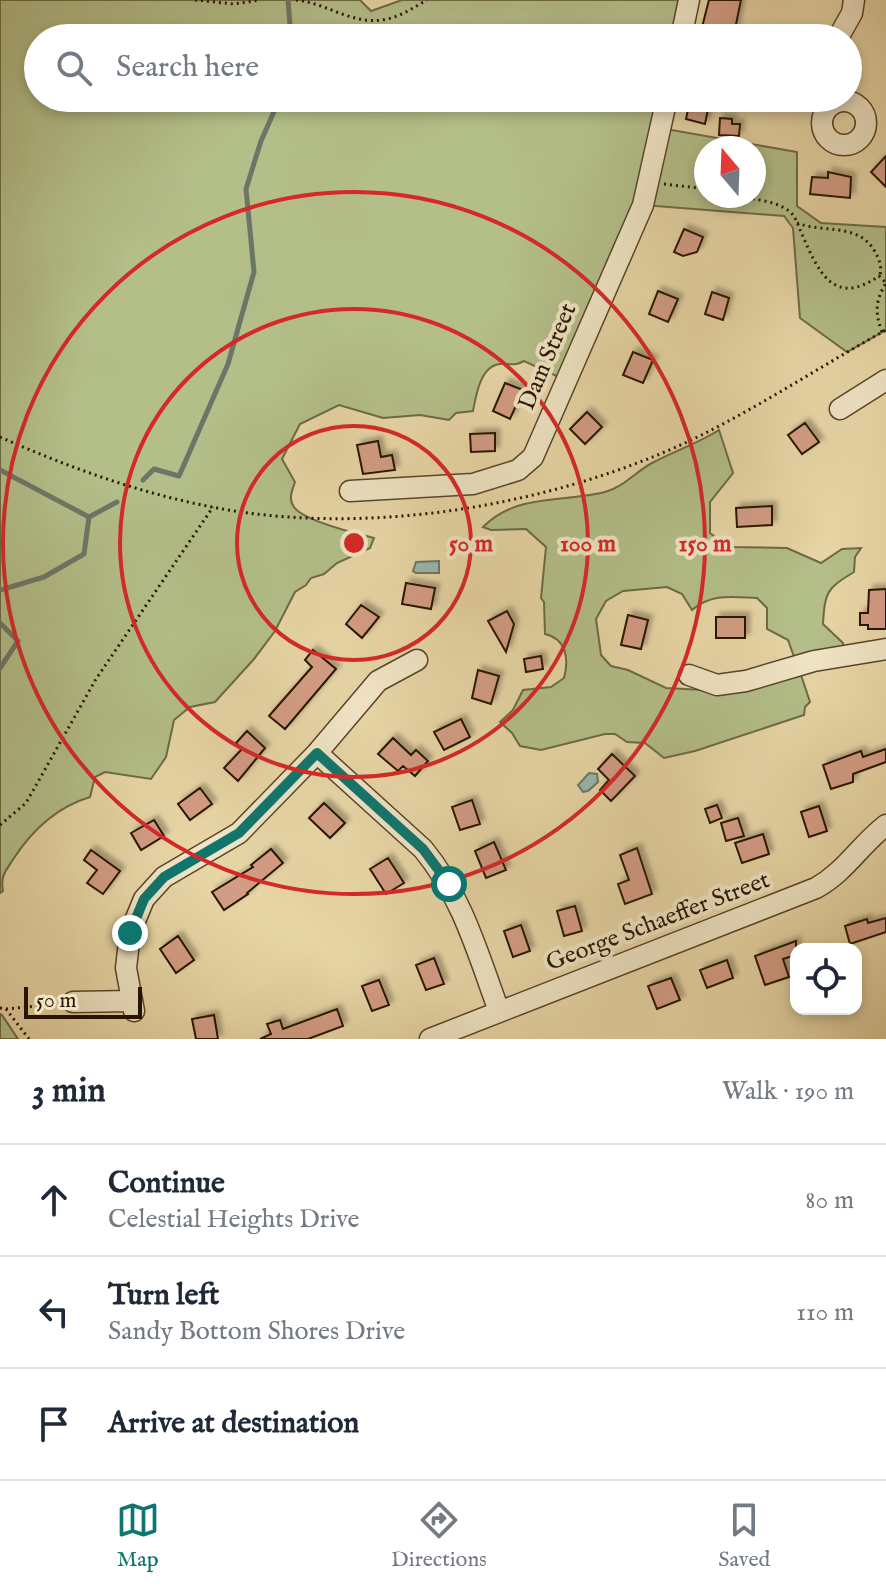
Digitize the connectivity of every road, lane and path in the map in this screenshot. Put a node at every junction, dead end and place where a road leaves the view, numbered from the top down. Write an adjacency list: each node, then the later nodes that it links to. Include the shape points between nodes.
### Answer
1 (195, 0): 2 (path)
2 (260, 0)
3 (296, 0): 4 (path, via 362,21 386,20)
4 (427, 0)
5 (689, 0): 7 (street)
6 (854, 0): 8 (street)
7 (684, 24)
8 (846, 24)
9 (664, 112): 10 (street, Dam Street)
10 (648, 182): 11 (path); 22 (street, Dam Street, via 641,211 533,457 518,470 473,484)
11 (694, 188)
12 (766, 202): 13 (path, via 790,212)
13 (797, 223): 14 (path, via 841,230 868,241 881,263); 15 (path)
14 (879, 276): 15 (path, via 859,288); 16 (path)
15 (825, 279): 17 (path)
16 (886, 283): 18 (path, via 876,311)
17 (821, 284)
18 (882, 333)
19 (886, 380): 20 (street)
20 (840, 409)
21 (0, 437): 23 (path)
22 (350, 491)
23 (161, 495)
24 (213, 507): 29 (path, via 96,679 26,803)
25 (886, 649): 27 (street, via 717,685)
26 (417, 660): 28 (street, via 378,681)
27 (689, 675)
28 (317, 753): 31 (street, via 239,833 164,877 144,899 130,933 126,968 133,1006); 34 (street, via 437,866 459,903)
29 (0, 825)
30 (886, 825): 34 (street, George Schaeffer Street, via 845,868 816,888)
31 (73, 1002): 33 (path)
32 (0, 1008): 33 (path)
33 (6, 1009): 35 (path)
34 (499, 1011): 36 (street, George Schaeffer Street)
35 (29, 1039)
36 (430, 1039)

